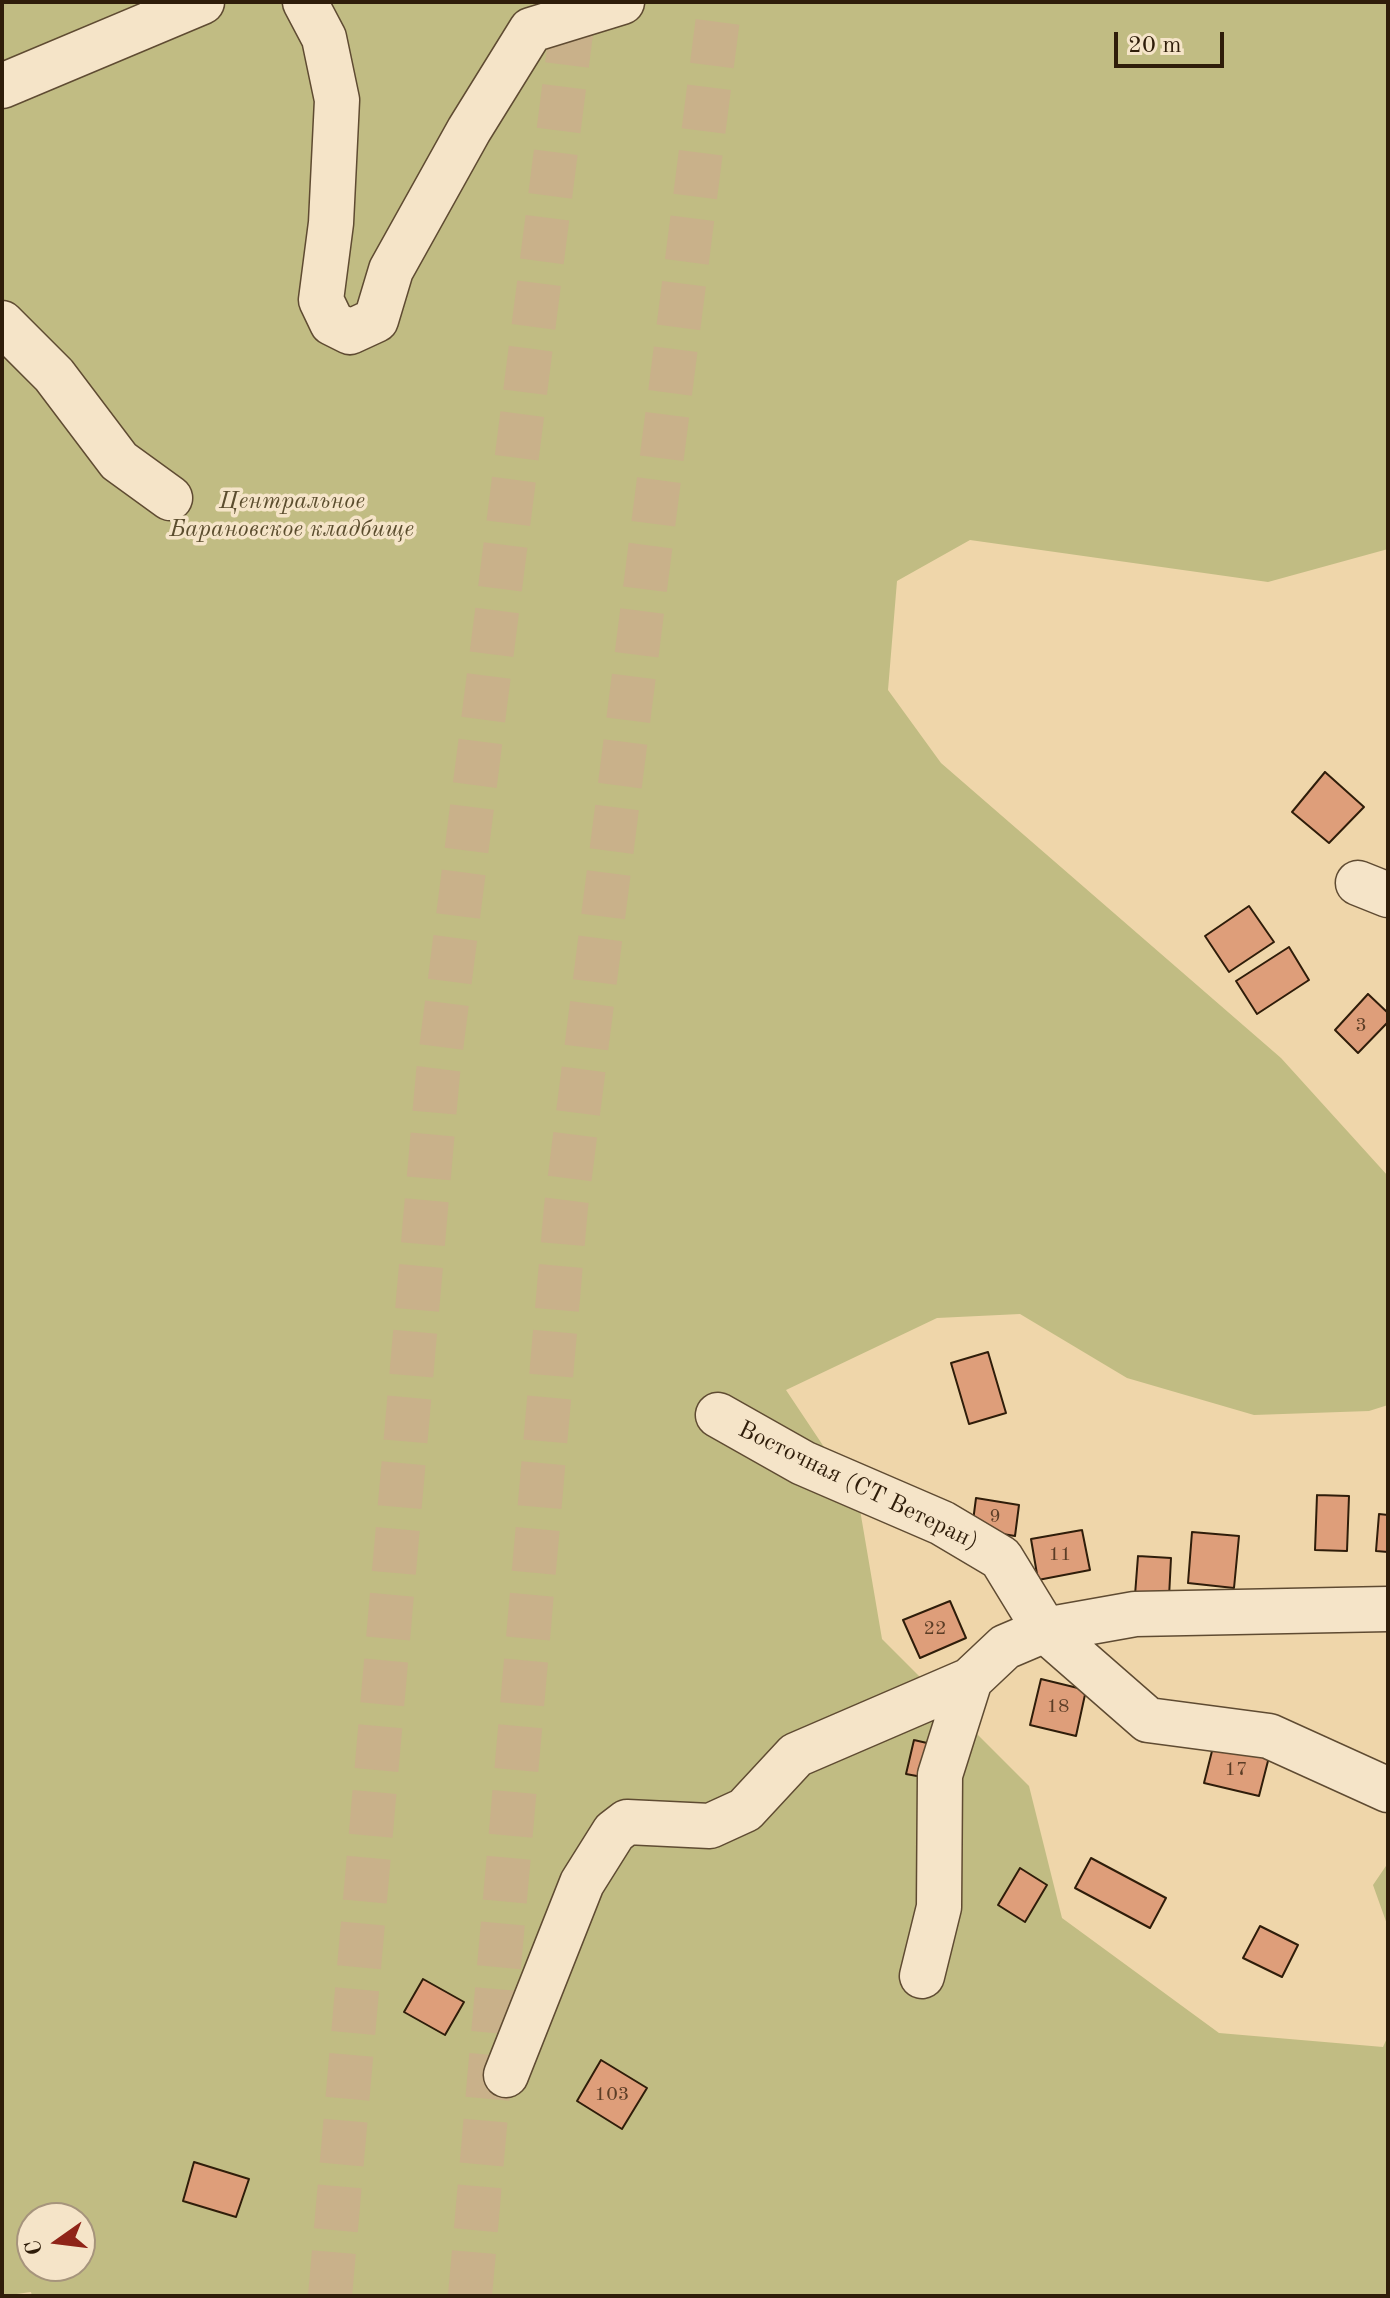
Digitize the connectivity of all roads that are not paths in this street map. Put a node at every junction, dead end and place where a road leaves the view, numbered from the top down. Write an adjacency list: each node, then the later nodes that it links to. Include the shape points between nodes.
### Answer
1 (202, 2): 4 (street)
2 (305, 2): 3 (street, via 324,38 337,100 321,300 332,323 350,332 376,320 391,270 531,30)
3 (622, 2)
4 (2, 86)
5 (2, 323): 6 (street, via 54,375 119,461)
6 (170, 498)
7 (718, 1415): 9 (street, Восточная (СТ Ветеран), via 803,1463 942,1523 1001,1558)
8 (1388, 1609): 9 (street, via 1135,1614)
9 (1045, 1630): 10 (street, via 1005,1647); 11 (street, Восточная (СТ Ветеран), via 1148,1720 1269,1736)
10 (970, 1680): 12 (street, via 940,1775 939,1907); 13 (street, via 796,1755 745,1810 710,1826 627,1822 614,1832 582,1883)
11 (1388, 1790)
12 (922, 1976)
13 (506, 2075)

